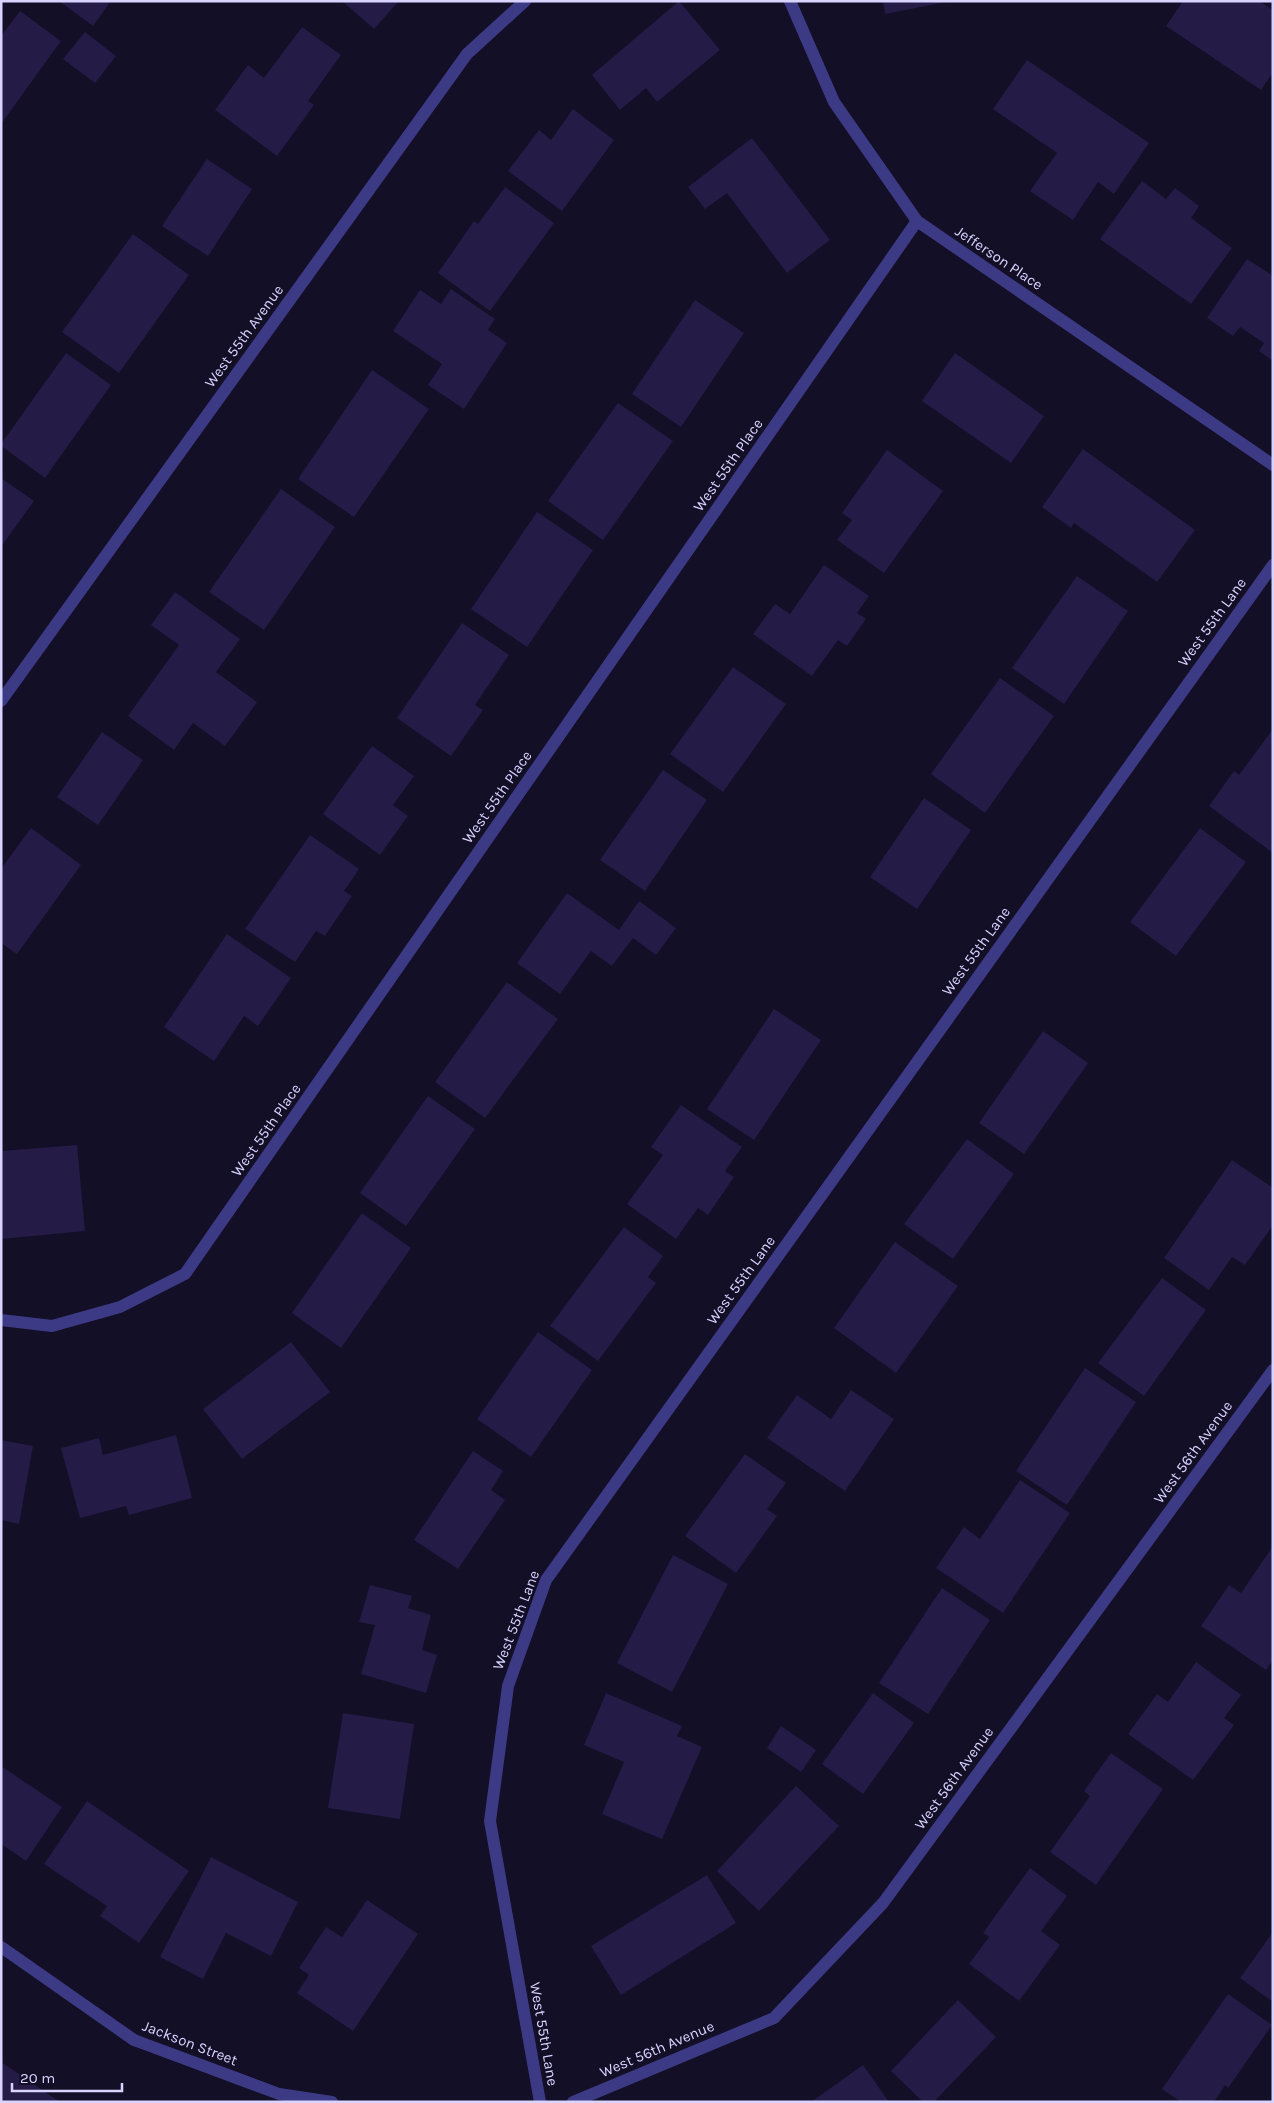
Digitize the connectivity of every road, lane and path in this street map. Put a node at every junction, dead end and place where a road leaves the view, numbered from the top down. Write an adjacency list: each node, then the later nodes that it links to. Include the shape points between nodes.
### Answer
1 (525, 1): 6 (street, West 55th Avenue, via 467,54)
2 (790, 1): 3 (street, Jefferson Place, via 834,102)
3 (917, 221): 4 (street, Jefferson Place); 7 (street, West 55th Place, via 185,1274 120,1307 52,1326)
4 (1273, 465)
5 (1273, 565): 11 (street, West 55th Lane, via 546,1580 508,1686 490,1821)
6 (1, 701)
7 (1, 1320)
8 (1273, 1370): 12 (street, West 56th Avenue, via 883,1902 774,2018)
9 (1, 1947): 10 (street, Jackson Street, via 134,2040 279,2094)
10 (332, 2102)
11 (540, 2102)
12 (573, 2102)

